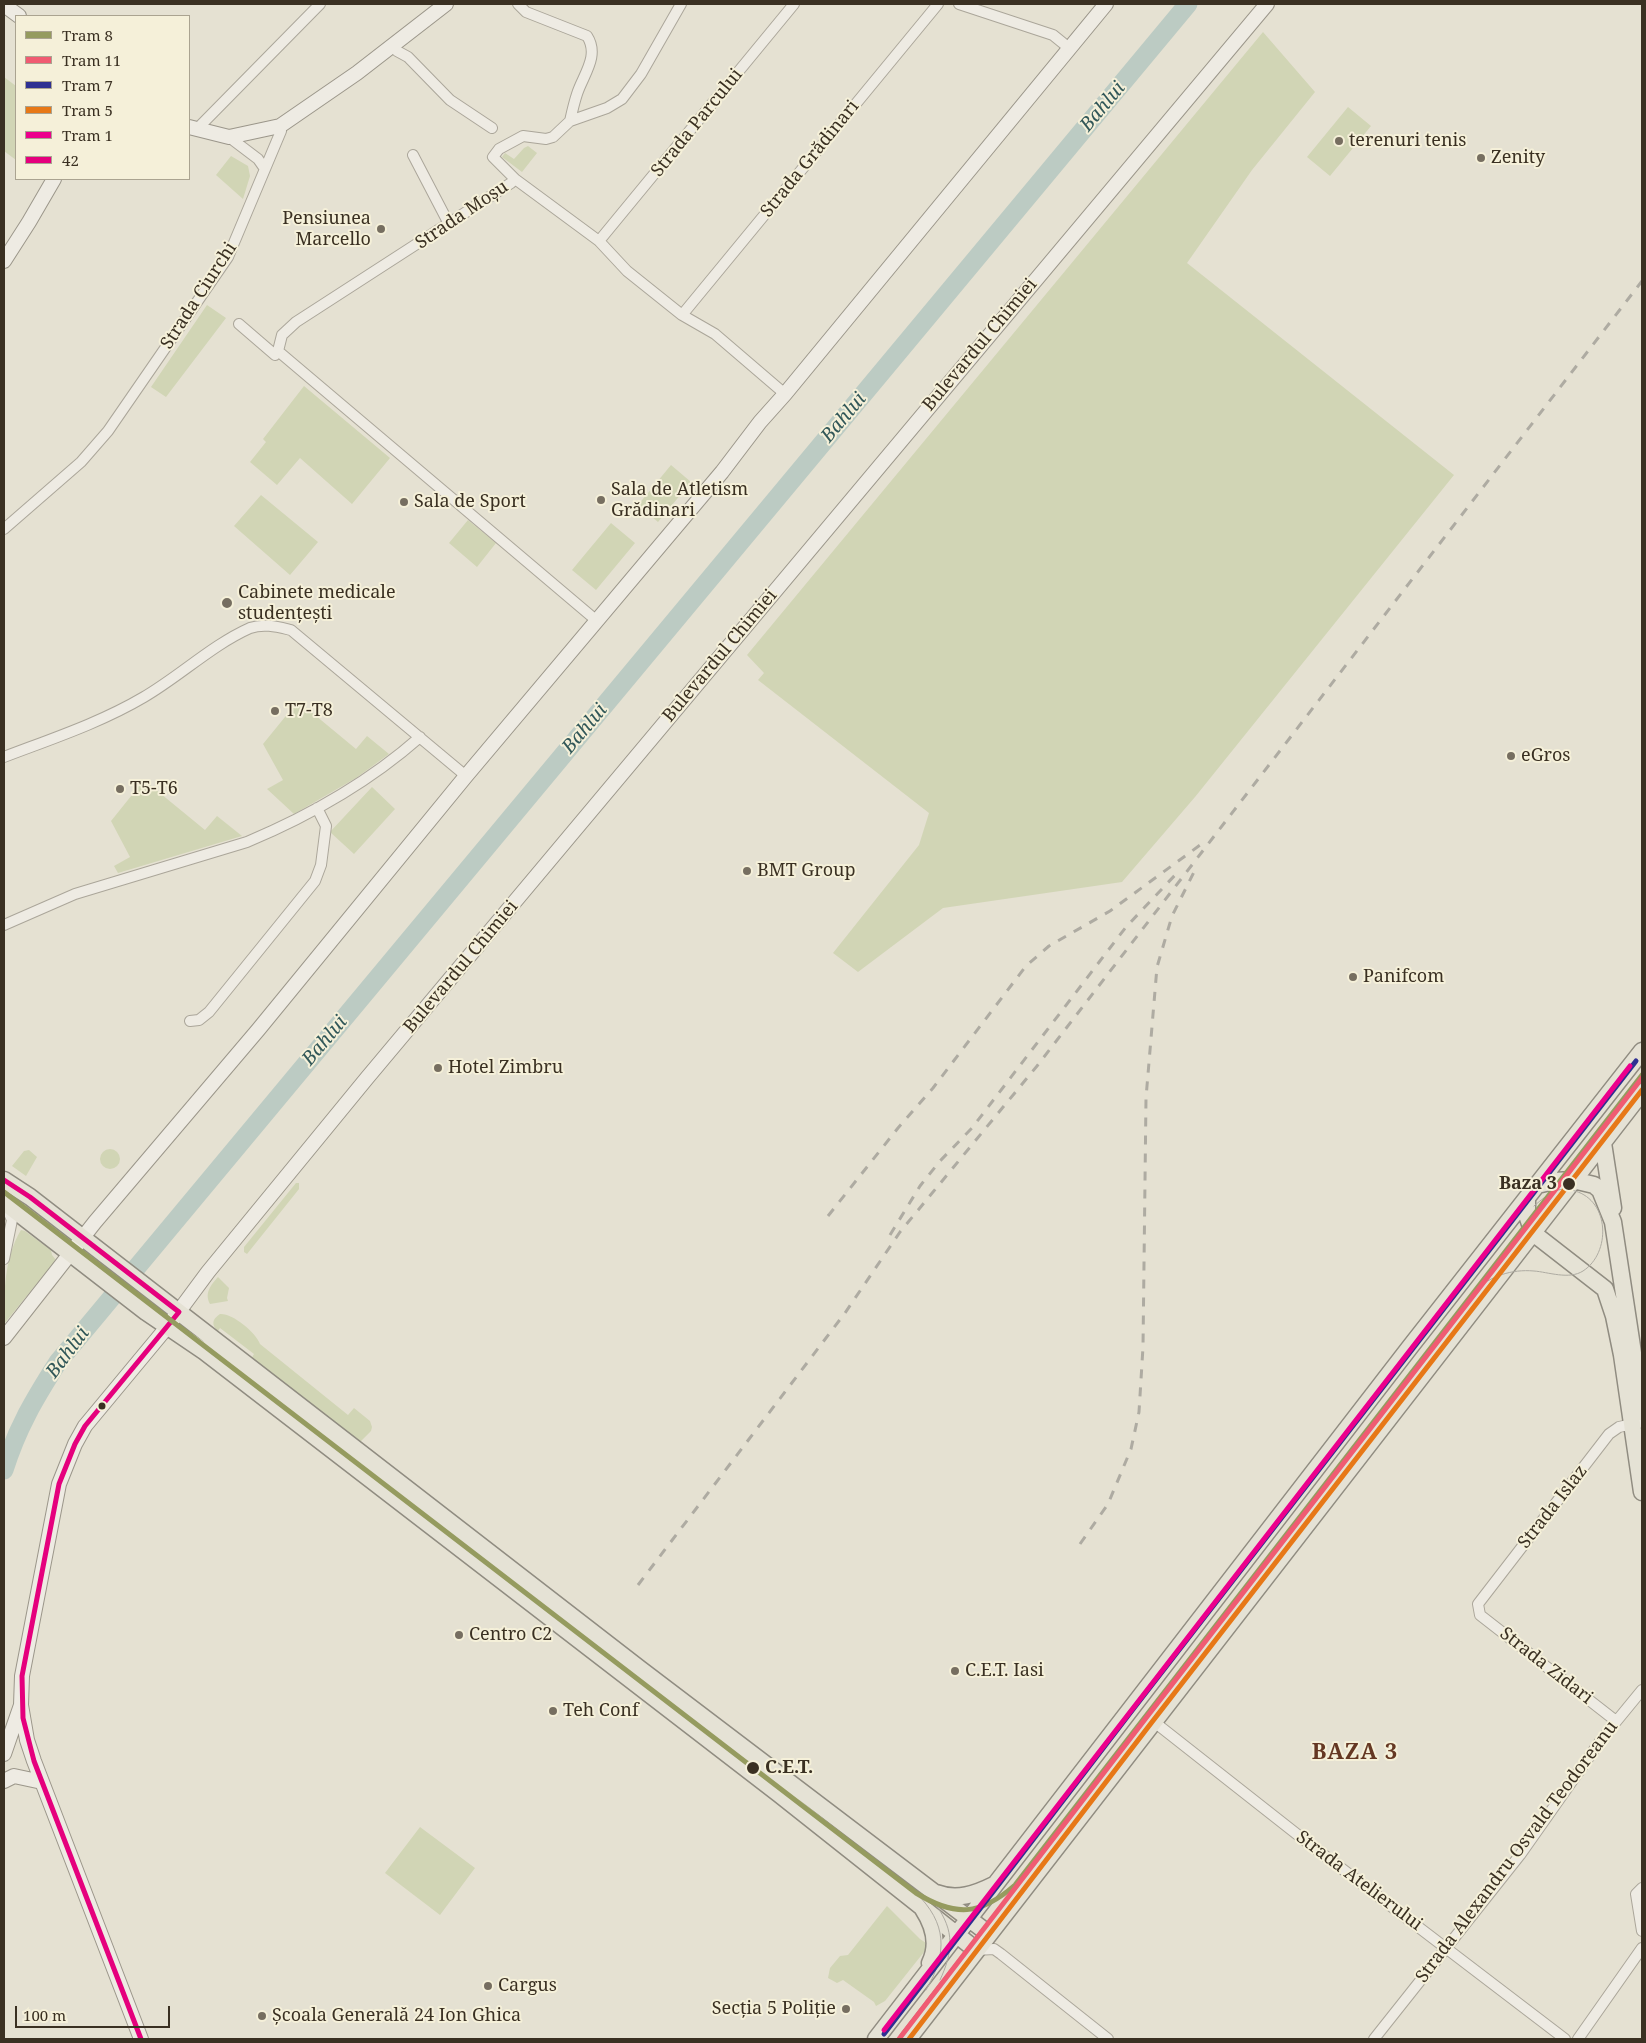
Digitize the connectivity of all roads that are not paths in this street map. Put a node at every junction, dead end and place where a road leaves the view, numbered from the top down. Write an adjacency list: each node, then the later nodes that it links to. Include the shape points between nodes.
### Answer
1 (320, 4): 16 (street)
2 (446, 4): 12 (main road)
3 (518, 4): 14 (street, via 526,12 587,36 591,43 589,68 577,93)
4 (681, 4): 14 (street, Strada Moșu, via 641,74 622,99 608,108)
5 (794, 4): 24 (street, Strada Parcului)
6 (938, 4): 26 (street, Strada Grădinari)
7 (960, 4): 13 (street, via 1053,36)
8 (1106, 4): 13 (main road)
9 (1267, 4): 51 (main road, Bulevardul Chimiei, via 354,1093 214,1264)
10 (4, 5): 11 (main road)
11 (18, 15)
12 (392, 45): 15 (main road); 17 (street, via 450,100)
13 (1069, 48): 29 (main road)
14 (570, 121): 21 (street, Strada Moșu, via 553,137 523,136 499,149 493,157)
15 (280, 126): 18 (main road); 20 (street, Strada Ciurchi, via 281,132)
16 (193, 128): 18 (main road)
17 (492, 128)
18 (229, 137): 20 (street, via 258,159)
19 (413, 155): 23 (street)
20 (265, 169): 30 (street, Strada Ciurchi, via 228,257 108,431 81,462)
21 (514, 179): 23 (street, Strada Moșu); 24 (street)
22 (53, 180): 25 (main road)
23 (449, 224): 28 (street, Strada Moșu, via 296,322 282,335)
24 (599, 242): 26 (street, via 627,271)
25 (4, 261)
26 (682, 315): 29 (street, via 715,334)
27 (239, 324): 28 (street, via 275,355)
28 (278, 351): 31 (street)
29 (785, 394): 31 (main road)
30 (4, 530)
31 (597, 621): 34 (main road)
32 (420, 737): 33 (street, via 291,630 264,625 227,641 128,707); 34 (street); 35 (street, via 393,761)
33 (4, 757)
34 (466, 776): 48 (main road)
35 (318, 808): 36 (street, via 247,842 74,894); 37 (street, via 326,826 322,865 315,881 208,1012 199,1020)
36 (4, 925)
37 (190, 1021)
38 (1642, 1051): 43 (main road)
39 (1642, 1092): 40 (main road)
40 (1603, 1143): 42 (main road); 46 (main road)
41 (4, 1180): 48 (main road)
42 (1573, 1180): 43 (main road); 46 (main road, via 1594,1185 1600,1190); 47 (main road)
43 (1537, 1185): 44 (main road)
44 (1527, 1198): 47 (main road, via 1527,1215); 64 (main road)
45 (4, 1202): 49 (main road); 50 (street, via 12,1220)
46 (1614, 1222): 54 (main road)
47 (1533, 1233): 54 (main road, via 1606,1289); 59 (main road)
48 (84, 1238): 49 (main road); 51 (main road)
49 (71, 1253): 52 (main road); 53 (main road)
50 (4, 1259)
51 (179, 1312): 52 (main road, Bulevardul Chimiei); 66 (main road)
52 (168, 1326): 58 (main road, Bulevardul Chimiei, via 85,1426 66,1464 59,1484 24,1666); 67 (main road)
53 (4, 1338)
54 (1639, 1420): 55 (main road); 56 (street, Strada Islaz, via 1609,1434 1482,1597)
55 (1642, 1492)
56 (1478, 1610): 60 (street, Strada Zidari)
57 (1642, 1690): 60 (street, Strada Alexandru Osvald Teodoreanu)
58 (21, 1705): 61 (main road); 63 (main road, via 27,1740)
59 (1153, 1721): 71 (main road); 72 (street, Strada Atelierului)
60 (1616, 1721): 72 (street, Strada Alexandru Osvald Teodoreanu, via 1526,1847)
61 (4, 1754)
62 (4, 1781): 63 (main road, via 14,1776)
63 (42, 1782): 76 (main road)
64 (996, 1884): 66 (main road, via 961,1896 942,1895); 68 (main road)
65 (1642, 1888): 69 (street, via 1636,1894)
66 (930, 1890): 68 (main road)
67 (918, 1903): 70 (main road); 75 (main road, via 931,1925 936,1946)
68 (969, 1919): 70 (main road); 71 (main road)
69 (1642, 1931)
70 (957, 1934): 74 (main road); 75 (main road)
71 (991, 1942): 74 (main road); 79 (street)
72 (1446, 1946): 80 (street, Strada Alexandru Osvald Teodoreanu); 81 (street, Strada Atelierului)
73 (1642, 1948): 82 (street)
74 (976, 1950): 78 (main road)
75 (922, 1978): 77 (main road)
76 (142, 2039)
77 (876, 2039)
78 (908, 2039)
79 (1108, 2039)
80 (1374, 2039)
81 (1565, 2039)
82 (1578, 2039)

